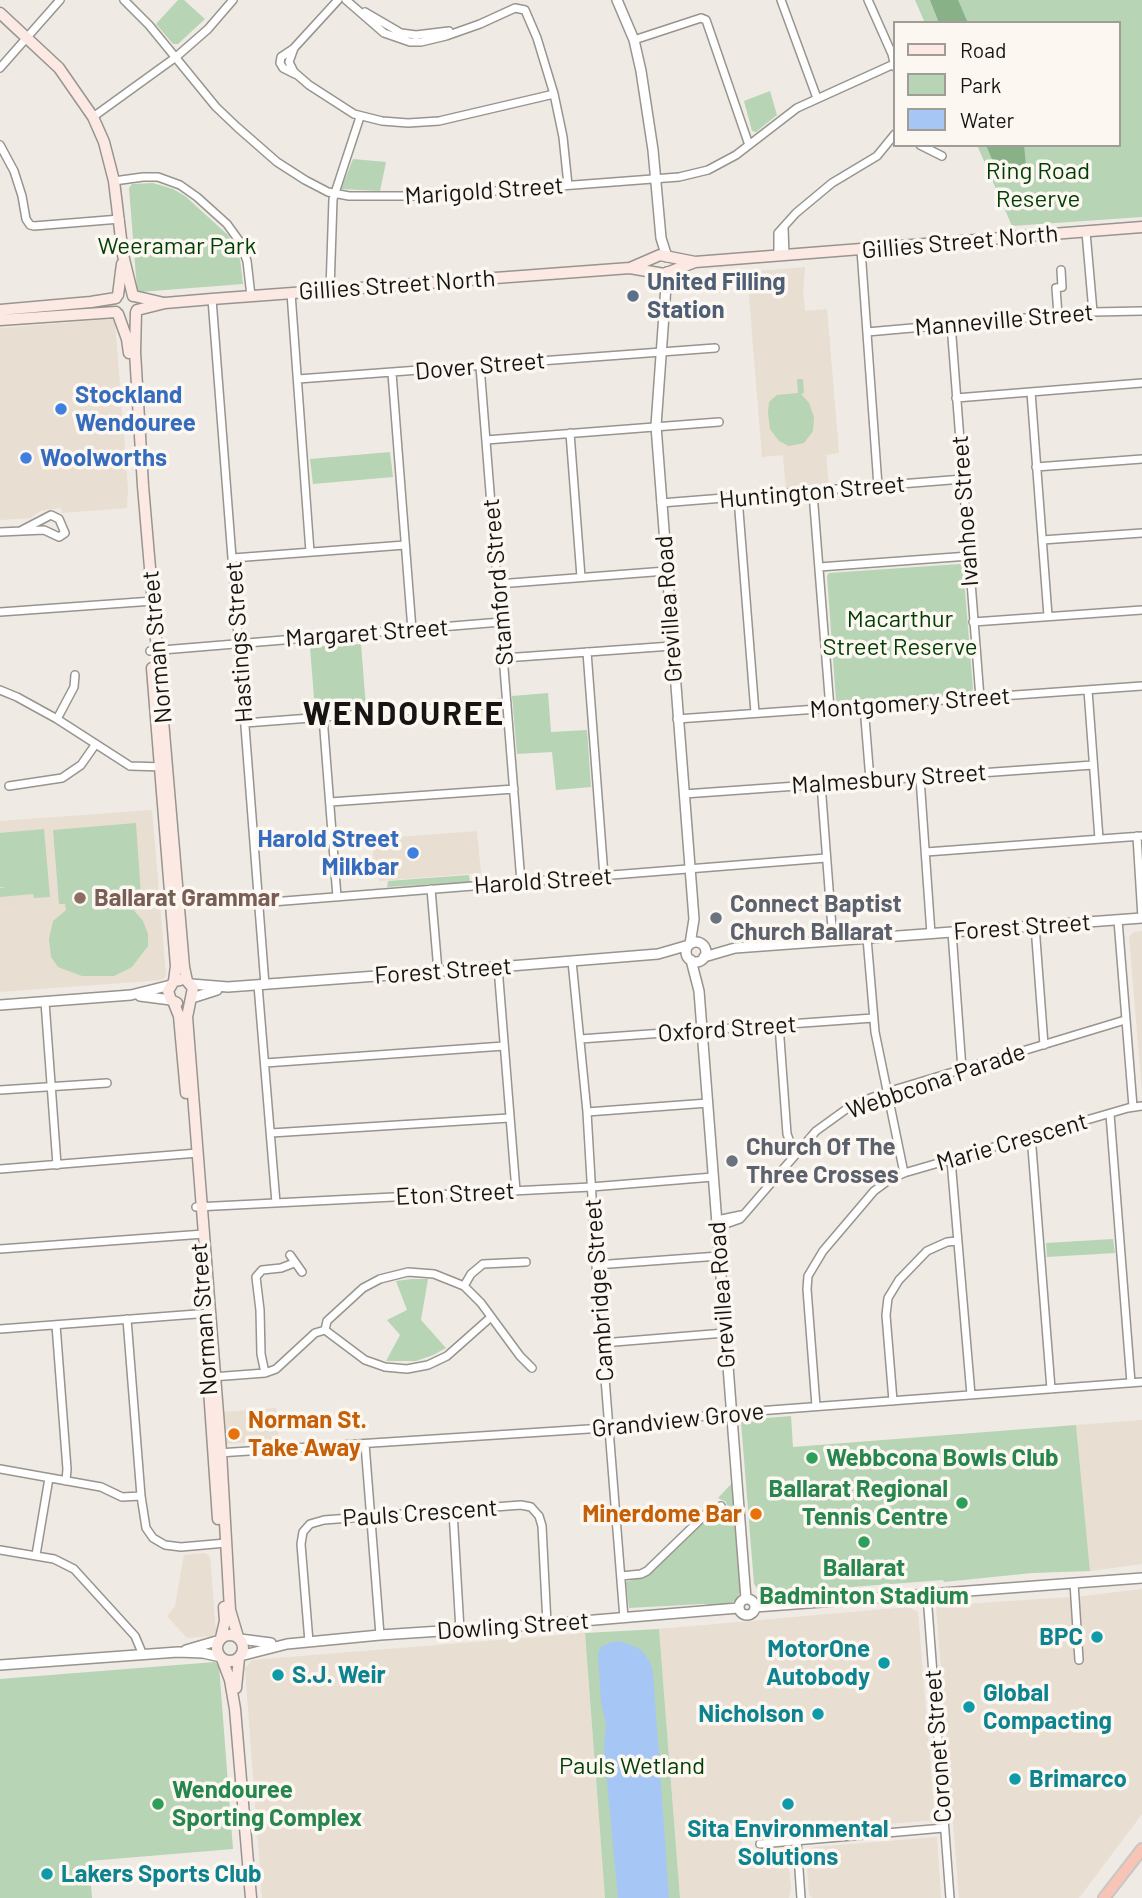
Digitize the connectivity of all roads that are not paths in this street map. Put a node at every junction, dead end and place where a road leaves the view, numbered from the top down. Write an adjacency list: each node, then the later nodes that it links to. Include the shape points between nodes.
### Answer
1 (60, 0): 10 (street)
2 (124, 0): 13 (street, Marigold Street)
3 (233, 0): 13 (street)
4 (338, 0): 12 (street)
5 (347, 0): 17 (street, via 383,24 416,35 465,30 522,8 534,28)
6 (617, 0): 11 (street)
7 (781, 0): 18 (street)
8 (869, 0): 14 (street)
9 (0, 13): 10 (main road)
10 (26, 37): 15 (street); 19 (main road, via 59,68)
11 (634, 40): 23 (street, via 706,20); 26 (street)
12 (294, 48): 16 (street, via 289,61); 16 (street, via 280,63)
13 (176, 57): 19 (street); 29 (street, Marigold Street, via 216,107 277,162)
14 (894, 66): 18 (street, Marigold Street)
15 (0, 68)
16 (296, 74): 20 (street)
17 (554, 94): 20 (street, via 439,121 408,123); 28 (street)
18 (817, 98): 23 (street, Marigold Street)
19 (93, 117): 27 (main road)
20 (360, 117): 29 (street)
21 (894, 135): 35 (street, via 877,156 823,189 786,224 778,233)
22 (0, 145): 30 (street, via 18,182 26,219 34,226)
23 (749, 145): 26 (street, Marigold Street, via 708,170)
24 (924, 147): 25 (street)
25 (942, 156)
26 (655, 179): 28 (street, Marigold Street); 36 (street)
27 (114, 181): 30 (main road); 45 (street, via 161,178 183,187 203,203 240,242)
28 (568, 185): 29 (street, Marigold Street, via 403,197)
29 (334, 194): 41 (street)
30 (120, 219): 34 (main road)
31 (1142, 227): 32 (main road, Gillies Street North)
32 (1086, 232): 33 (main road, Gillies Street North); 51 (street)
33 (861, 250): 35 (main road, Gillies Street North); 56 (street)
34 (123, 255): 43 (main road); 44 (main road)
35 (781, 256): 37 (main road, Gillies Street North)
36 (662, 257): 37 (main road, Gillies Street North); 38 (main road, Gillies Street North); 40 (main road, via 671,265); 40 (main road, via 652,265)
37 (695, 262): 40 (main road, Gillies Street North)
38 (630, 268): 40 (main road, Gillies Street North); 41 (main road, Gillies Street North)
39 (1061, 270): 53 (street, via 1062,287 1056,288)
40 (662, 272): 58 (street, Grevillea Road)
41 (330, 290): 42 (main road, Gillies Street North)
42 (291, 293): 45 (main road, Gillies Street North); 61 (street)
43 (117, 296): 44 (main road); 48 (main road); 52 (main road)
44 (134, 296): 47 (main road, Gillies Street North); 49 (main road)
45 (251, 296): 46 (main road, Gillies Street North)
46 (212, 299): 47 (main road, Gillies Street North); 84 (street, Hastings Street)
47 (165, 303): 49 (main road, Gillies Street North)
48 (0, 310)
49 (136, 311): 52 (main road, via 129,316); 74 (main road, Norman Street)
50 (1142, 311): 51 (street, Manneville Street)
51 (1093, 312): 53 (street, Manneville Street)
52 (117, 313): 54 (main road); 74 (main road, Norman Street, via 130,358)
53 (1058, 315): 55 (street, Manneville Street)
54 (0, 320)
55 (951, 324): 56 (street, Manneville Street); 64 (street, Ivanhoe Street)
56 (867, 332): 72 (street)
57 (715, 348): 58 (street, Dover Street)
58 (662, 351): 59 (street, Dover Street); 66 (street, Grevillea Road)
59 (481, 366): 60 (street, Dover Street); 68 (street, Stamford Street)
60 (392, 373): 61 (street, Dover Street); 81 (street)
61 (298, 379): 82 (street)
62 (1142, 383): 63 (street)
63 (1031, 392): 64 (street); 70 (street)
64 (957, 398): 71 (street, Ivanhoe Street)
65 (719, 422): 66 (street)
66 (656, 426): 67 (street); 76 (street, Grevillea Road)
67 (570, 433): 68 (street); 87 (street)
68 (486, 440): 88 (street, Stamford Street)
69 (1142, 459): 70 (street)
70 (1036, 467): 80 (street)
71 (963, 479): 72 (street, Huntington Street); 83 (street, Ivanhoe Street)
72 (878, 486): 73 (street, Huntington Street)
73 (813, 493): 75 (street, Huntington Street); 85 (street)
74 (141, 498): 89 (main road, Norman Street)
75 (738, 498): 76 (street, Huntington Street); 109 (street)
76 (662, 503): 86 (street, Grevillea Road)
77 (22, 530): 77 (street, via 53,515 65,533 59,537 45,530); 78 (street)
78 (0, 532)
79 (1142, 533): 80 (street)
80 (1042, 540): 92 (street)
81 (405, 545): 82 (street); 95 (street)
82 (310, 552): 84 (street)
83 (968, 556): 85 (street); 94 (street, Ivanhoe Street)
84 (233, 558): 96 (street, Hastings Street)
85 (820, 567): 108 (street)
86 (666, 571): 87 (street); 97 (street, Grevillea Road)
87 (581, 577): 88 (street)
88 (498, 584): 93 (street, Stamford Street)
89 (150, 601): 91 (street); 98 (main road, Norman Street)
90 (1142, 610): 92 (street)
91 (0, 612)
92 (1048, 617): 94 (street)
93 (501, 622): 95 (street, Margaret Street); 100 (street, Stamford Street)
94 (974, 622): 105 (street, Ivanhoe Street)
95 (411, 630): 96 (street, Margaret Street)
96 (239, 642): 98 (street, Margaret Street); 113 (street, Hastings Street)
97 (672, 646): 99 (street); 112 (street, Grevillea Road)
98 (154, 650): 116 (main road, Norman Street)
99 (587, 652): 100 (street); 129 (street)
100 (504, 659): 106 (street, Stamford Street)
101 (75, 675): 111 (street, via 74,687)
102 (1142, 686): 104 (street, Montgomery Street)
103 (0, 690): 111 (street)
104 (1088, 690): 105 (street, Montgomery Street); 115 (street)
105 (980, 698): 107 (street, Montgomery Street)
106 (507, 703): 110 (street); 121 (street, Stamford Street)
107 (864, 706): 108 (street, Montgomery Street); 118 (street)
108 (830, 709): 109 (street, Montgomery Street)
109 (755, 713): 112 (street, Montgomery Street)
110 (323, 717): 113 (street); 123 (street)
111 (57, 719): 114 (street)
112 (677, 719): 122 (street, Grevillea Road)
113 (245, 723): 133 (street, Hastings Street)
114 (95, 745): 116 (street, via 132,766); 120 (street, via 78,768 62,778)
115 (1093, 765): 117 (street, Malmesbury Street); 125 (street)
116 (163, 767): 151 (main road, Norman Street); 152 (main road, Norman Street, via 176,966)
117 (919, 778): 118 (street, Malmesbury Street); 126 (street)
118 (870, 780): 119 (street, Malmesbury Street)
119 (821, 784): 122 (street, Malmesbury Street); 127 (street)
120 (9, 786)
121 (514, 789): 123 (street); 130 (street, Stamford Street)
122 (684, 794): 128 (street, Grevillea Road)
123 (330, 802): 132 (street)
124 (1140, 836): 125 (street); 134 (street)
125 (1099, 839): 126 (street)
126 (926, 852): 139 (street)
127 (826, 858): 128 (street, Harold Street); 141 (street)
128 (690, 870): 129 (street, Harold Street); 135 (street, Grevillea Road)
129 (604, 876): 130 (street, Harold Street)
130 (521, 883): 131 (street, Harold Street)
131 (432, 889): 132 (street, Harold Street); 150 (street)
132 (337, 897): 133 (street, Harold Street)
133 (259, 903): 153 (street, Hastings Street)
134 (1142, 918): 136 (street, Forest Street)
135 (694, 919): 142 (street, Grevillea Road); 143 (street, Grevillea Road)
136 (1118, 920): 137 (street, Forest Street); 162 (street)
137 (1035, 926): 138 (street, Forest Street); 166 (street)
138 (952, 932): 139 (street, Forest Street); 169 (street)
139 (931, 934): 140 (street, Forest Street)
140 (867, 938): 141 (street, Forest Street); 161 (street)
141 (833, 941): 144 (street, Forest Street)
142 (702, 944): 143 (street); 144 (street); 146 (street, Grevillea Road)
143 (689, 945): 145 (street, Forest Street); 147 (street, Grevillea Road)
144 (735, 948): 146 (street)
145 (658, 954): 147 (street, Forest Street); 148 (street, Forest Street)
146 (703, 958): 147 (street); 155 (street, Grevillea Road)
147 (690, 960): 155 (street, Grevillea Road)
148 (572, 961): 149 (street, Forest Street); 165 (street, Cambridge Street)
149 (498, 967): 150 (street, Forest Street); 167 (street)
150 (438, 971): 153 (street, Forest Street)
151 (189, 982): 152 (main road); 154 (street, Forest Street); 157 (main road)
152 (172, 983): 156 (street); 158 (main road, via 168,991)
153 (262, 985): 154 (street, Forest Street); 168 (street, Hastings Street)
154 (228, 987): 157 (street, Forest Street)
155 (699, 990): 164 (street, Grevillea Road)
156 (131, 995): 158 (street); 159 (street)
157 (190, 999): 158 (main road, via 181,1004); 181 (main road, Norman Street, via 187,1017)
158 (172, 1000): 181 (main road, Norman Street, via 179,1016)
159 (45, 1002): 160 (street); 171 (street)
160 (0, 1005)
161 (873, 1018): 163 (street, Oxford Street); 173 (street)
162 (1125, 1020): 166 (street, Webbcona Parade); 175 (street)
163 (779, 1025): 164 (street, Oxford Street); 182 (street, via 787,1134)
164 (703, 1031): 165 (street, Oxford Street); 174 (street, Grevillea Road)
165 (580, 1039): 176 (street, Cambridge Street)
166 (1044, 1045): 169 (street, Webbcona Parade)
167 (504, 1046): 168 (street); 178 (street)
168 (265, 1063): 179 (street, Hastings Street)
169 (962, 1069): 173 (street, Webbcona Parade)
170 (107, 1083): 171 (street)
171 (52, 1086): 172 (street); 184 (street)
172 (0, 1090)
173 (887, 1092): 182 (street, Webbcona Parade, via 838,1112); 186 (street)
174 (708, 1103): 176 (street); 187 (street, Grevillea Road)
175 (1138, 1106): 177 (street, Marie Crescent)
176 (587, 1112): 188 (street, Cambridge Street)
177 (1110, 1114): 180 (street, Marie Crescent); 212 (street)
178 (509, 1118): 179 (street); 189 (street)
179 (271, 1133): 190 (street, Hastings Street)
180 (1031, 1135): 183 (street, Marie Crescent); 214 (street)
181 (195, 1154): 184 (street); 191 (main road, Norman Street)
182 (795, 1155): 192 (street, Webbcona Parade, via 745,1213)
183 (951, 1160): 186 (street, Marie Crescent); 194 (street)
184 (57, 1165): 185 (street)
185 (0, 1169)
186 (904, 1173): 217 (street, Marie Crescent, via 874,1191 808,1276)
187 (713, 1177): 188 (street, Eton Street); 192 (street, Grevillea Road)
188 (591, 1187): 189 (street, Eton Street); 198 (street, Cambridge Street)
189 (516, 1191): 190 (street, Eton Street)
190 (276, 1203): 191 (street, Eton Street)
191 (199, 1207): 193 (main road, Norman Street)
192 (717, 1224): 196 (street, Grevillea Road)
193 (201, 1235): 195 (street); 201 (main road, Norman Street)
194 (957, 1241): 215 (street); 216 (street, via 928,1251 888,1298)
195 (0, 1249)
196 (719, 1256): 198 (street); 207 (street, Grevillea Road)
197 (526, 1262): 200 (street, via 483,1264)
198 (596, 1265): 208 (street, Cambridge Street)
199 (302, 1272): 210 (street, via 292,1259 281,1268 262,1269 256,1277)
200 (464, 1286): 202 (street); 206 (street, via 428,1273 390,1275 357,1293 327,1321)
201 (207, 1313): 203 (street); 211 (main road, Norman Street)
202 (491, 1317): 206 (street, via 447,1356 407,1369 365,1360); 209 (street)
203 (127, 1319): 204 (street); 225 (street)
204 (56, 1325): 205 (street); 224 (street)
205 (0, 1329)
206 (325, 1330): 210 (street)
207 (725, 1333): 208 (street); 218 (street, Grevillea Road)
208 (602, 1343): 219 (street, Cambridge Street)
209 (532, 1368)
210 (265, 1373): 211 (street)
211 (211, 1377): 221 (main road, Norman Street)
212 (1131, 1382): 213 (street, Grandview Grove); 214 (street, Grandview Grove)
213 (1142, 1382)
214 (1051, 1389): 215 (street, Grandview Grove)
215 (971, 1395): 216 (street, Grandview Grove)
216 (893, 1401): 217 (street, Grandview Grove)
217 (816, 1406): 218 (street, Grandview Grove)
218 (731, 1413): 219 (street, Grandview Grove); 236 (street, Grevillea Road)
219 (609, 1427): 220 (street, Grandview Grove); 232 (street, Cambridge Street)
220 (365, 1444): 221 (street, Grandview Grove); 228 (street)
221 (217, 1453): 229 (main road, Norman Street)
222 (0, 1469): 223 (street)
223 (49, 1478): 224 (street); 231 (street)
224 (66, 1480): 225 (street, via 122,1497)
225 (141, 1496): 229 (street, via 145,1524 158,1541 177,1547)
226 (721, 1506): 232 (street, via 707,1513 647,1571)
227 (453, 1511): 228 (street, Pauls Crescent); 240 (street, Pauls Crescent, via 521,1505 531,1507 539,1516); 241 (street)
228 (370, 1517): 242 (street); 245 (street, Pauls Crescent, via 317,1521 303,1532)
229 (223, 1544): 243 (main road, Norman Street, via 231,1614); 244 (main road, Norman Street, via 225,1618)
230 (0, 1550): 231 (street)
231 (36, 1555): 248 (street, via 78,1572 135,1636)
232 (621, 1576): 239 (street, Cambridge Street)
233 (1142, 1578): 234 (street)
234 (1074, 1583): 235 (street); 251 (street)
235 (927, 1595): 237 (street); 254 (street, Coronet Street)
236 (746, 1599): 237 (street); 238 (street)
237 (755, 1607): 238 (street, via 747,1616)
238 (738, 1608): 239 (street, Dowling Street)
239 (624, 1618): 240 (street, Dowling Street)
240 (547, 1624): 241 (street, Dowling Street)
241 (460, 1630): 242 (street, Dowling Street)
242 (380, 1635): 245 (street, Dowling Street)
243 (239, 1638): 244 (main road, via 228,1635); 246 (street, Dowling Street); 249 (main road, Norman Street, via 243,1649)
244 (221, 1639): 247 (street); 250 (main road, Norman Street, via 217,1650)
245 (309, 1642): 246 (street, Dowling Street)
246 (287, 1644): 249 (street, Dowling Street)
247 (178, 1652): 248 (street); 250 (street)
248 (143, 1655): 252 (street)
249 (239, 1657): 250 (main road, via 231,1661); 253 (main road, Norman Street)
250 (222, 1658): 253 (main road, Norman Street)
251 (1079, 1660)
252 (0, 1665)
253 (235, 1709): 258 (main road, Norman Street)
254 (944, 1828): 255 (street); 260 (street, Coronet Street)
255 (797, 1841): 256 (street); 259 (street)
256 (760, 1844)
257 (1142, 1849): 261 (highway)
258 (251, 1898)
259 (801, 1898)
260 (950, 1898)
261 (1104, 1898)

